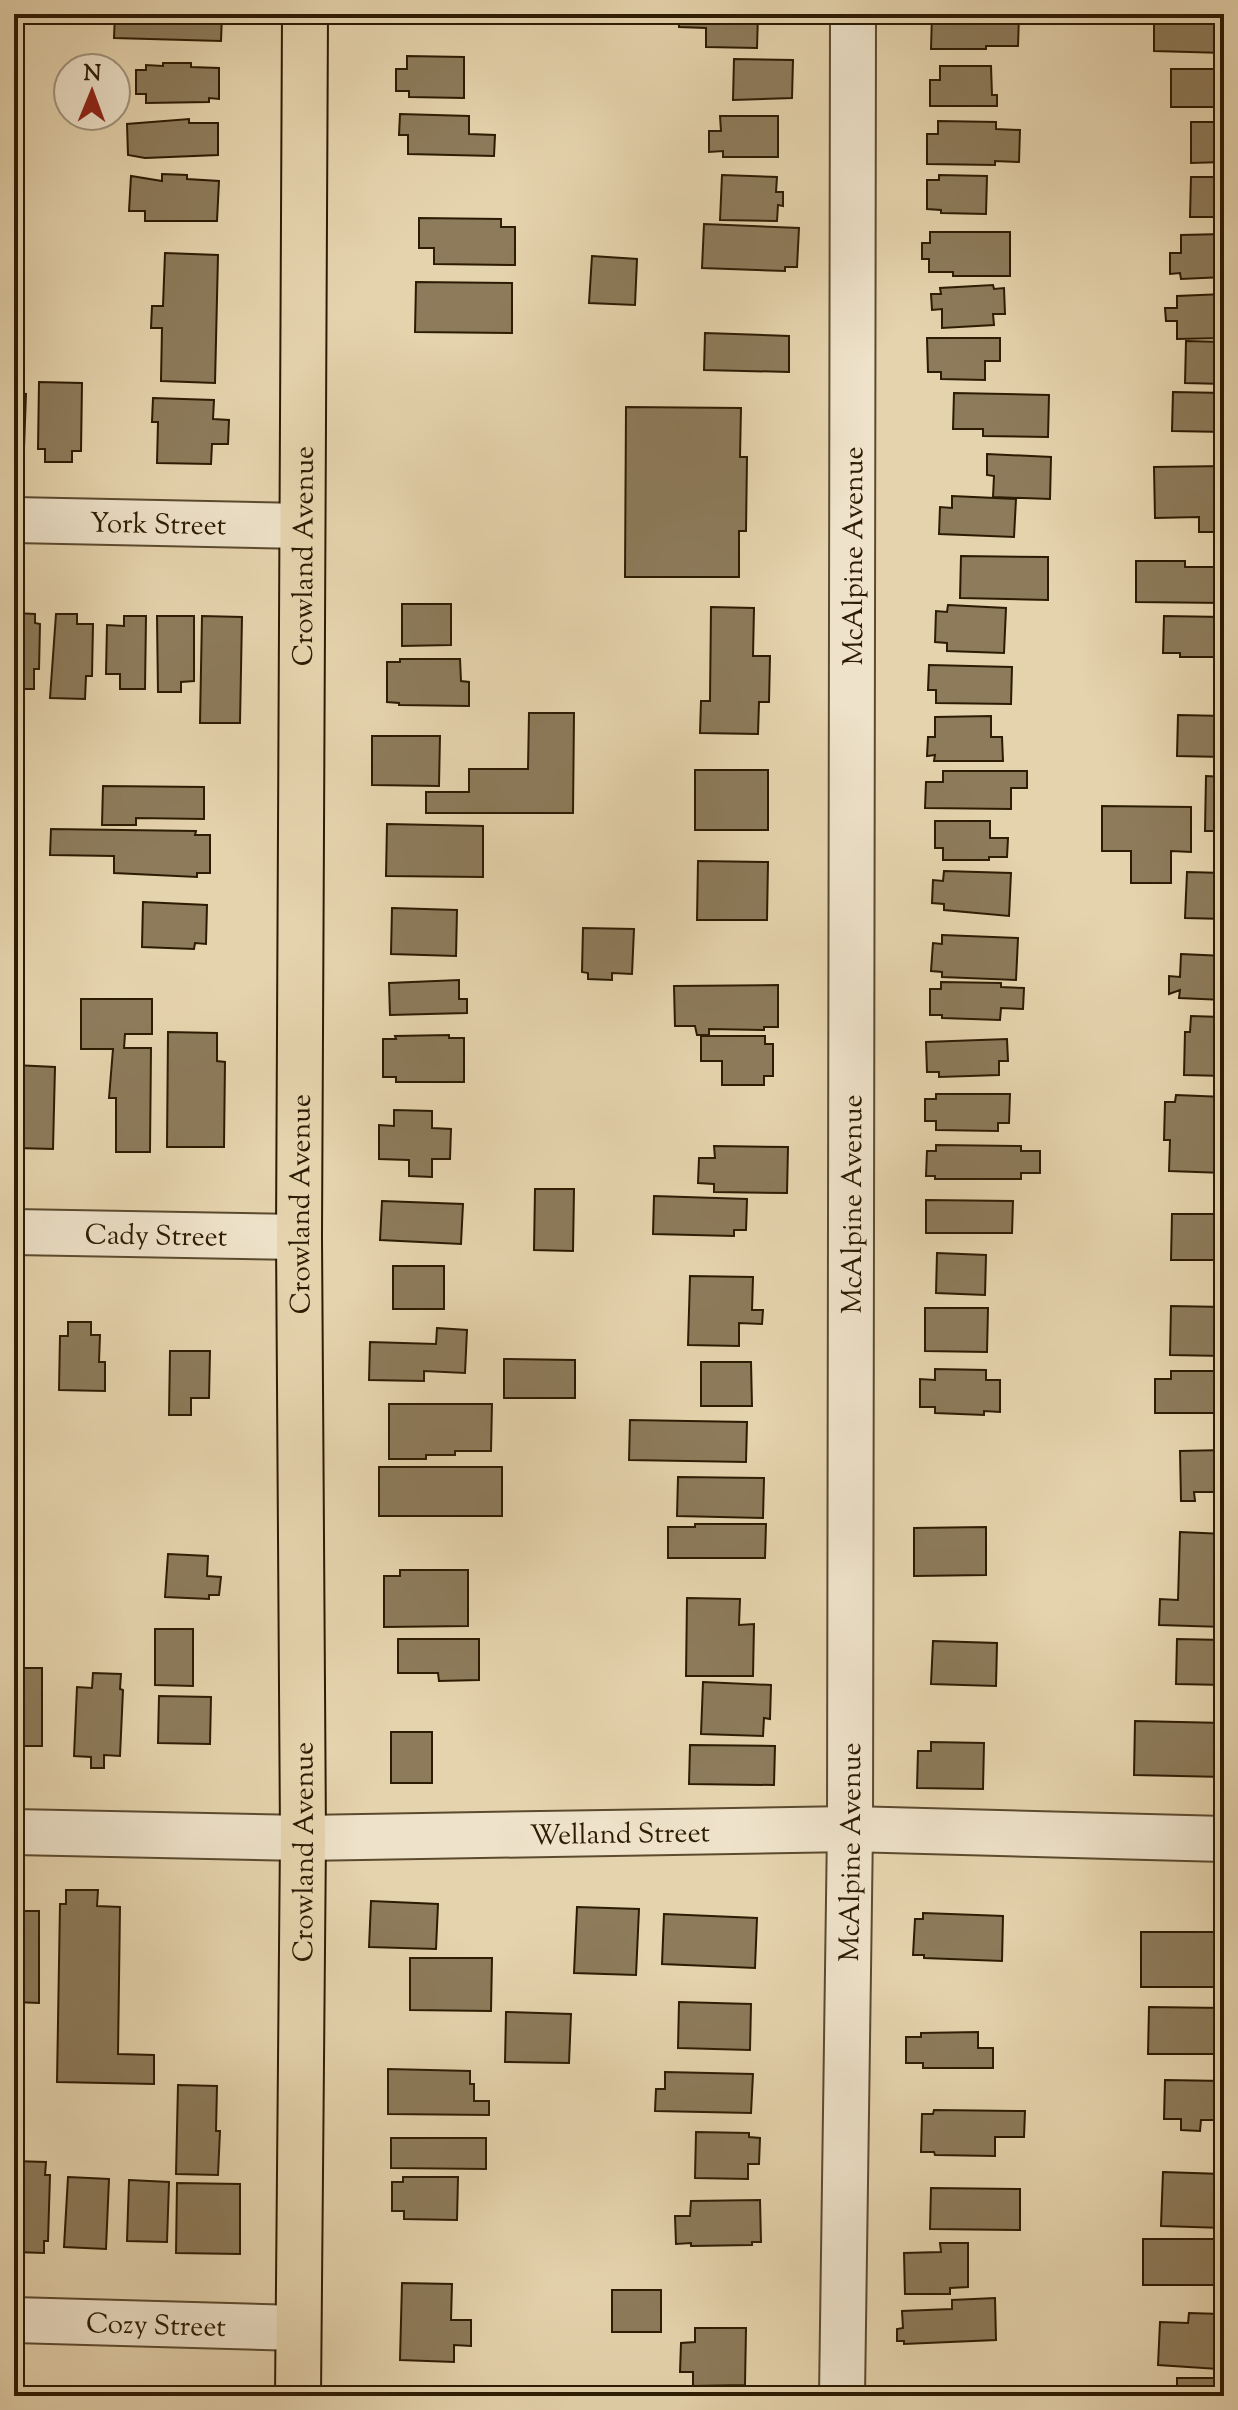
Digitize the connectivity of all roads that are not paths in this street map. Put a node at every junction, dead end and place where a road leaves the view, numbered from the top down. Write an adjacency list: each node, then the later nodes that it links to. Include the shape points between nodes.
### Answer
1 (305, 14): 4 (main road, Crowland Avenue)
2 (853, 14): 7 (street, McAlpine Avenue)
3 (14, 520): 4 (street, York Street)
4 (302, 526): 6 (main road, Crowland Avenue)
5 (14, 1232): 6 (street, Cady Street)
6 (299, 1237): 9 (main road, Crowland Avenue)
7 (850, 1829): 9 (street, Welland Street); 10 (street, Welland Street); 14 (street, McAlpine Avenue)
8 (14, 1832): 9 (street, Welland Street)
9 (303, 1838): 12 (main road, Crowland Avenue)
10 (1224, 1839)
11 (14, 2320): 12 (street, Cozy Street)
12 (298, 2328): 13 (main road, Crowland Avenue)
13 (298, 2396)
14 (842, 2396)

